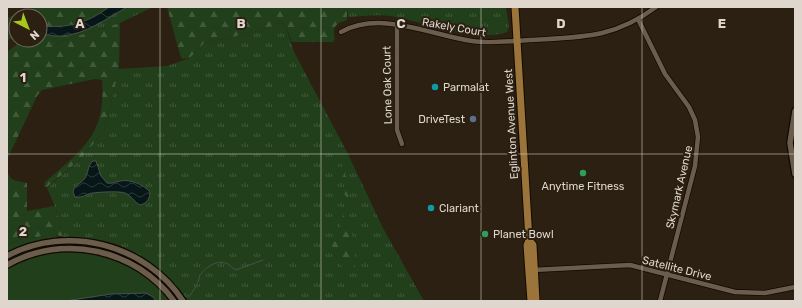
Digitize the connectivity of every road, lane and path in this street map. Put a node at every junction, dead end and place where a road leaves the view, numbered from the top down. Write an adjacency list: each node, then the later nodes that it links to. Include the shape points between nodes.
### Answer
1 (515, 7): 6 (main road, Eglinton Avenue West)
2 (656, 7): 3 (street, Rakely Court)
3 (638, 19): 6 (street, Rakely Court, via 610,32 591,36); 13 (street, Skymark Avenue, via 665,74 689,107 695,120 698,137 695,166)
4 (397, 25): 5 (street, Rakely Court, via 359,25); 6 (street, Rakely Court, via 473,41); 8 (street, Lone Oak Court, via 397,130)
5 (341, 32)
6 (517, 41): 12 (main road, Eglinton Avenue West, via 529,240 527,244)
7 (795, 115): 9 (street, via 790,143)
8 (402, 144)
9 (795, 174)
10 (7, 256): 16 (street, via 29,246 56,241 84,241 105,245 126,252 148,265 171,285)
11 (7, 265): 15 (street, via 47,250 93,250 115,256 137,267 158,283)
12 (531, 270): 13 (street, Satellite Drive, via 630,266); 17 (main road, Eglinton Avenue West); 18 (main road, Eglinton Avenue West)
13 (667, 274): 14 (street, Satellite Drive, via 736,292 765,293); 19 (street, Skymark Avenue)
14 (795, 287)
15 (174, 301)
16 (183, 301)
17 (530, 301)
18 (536, 301)
19 (660, 301)

